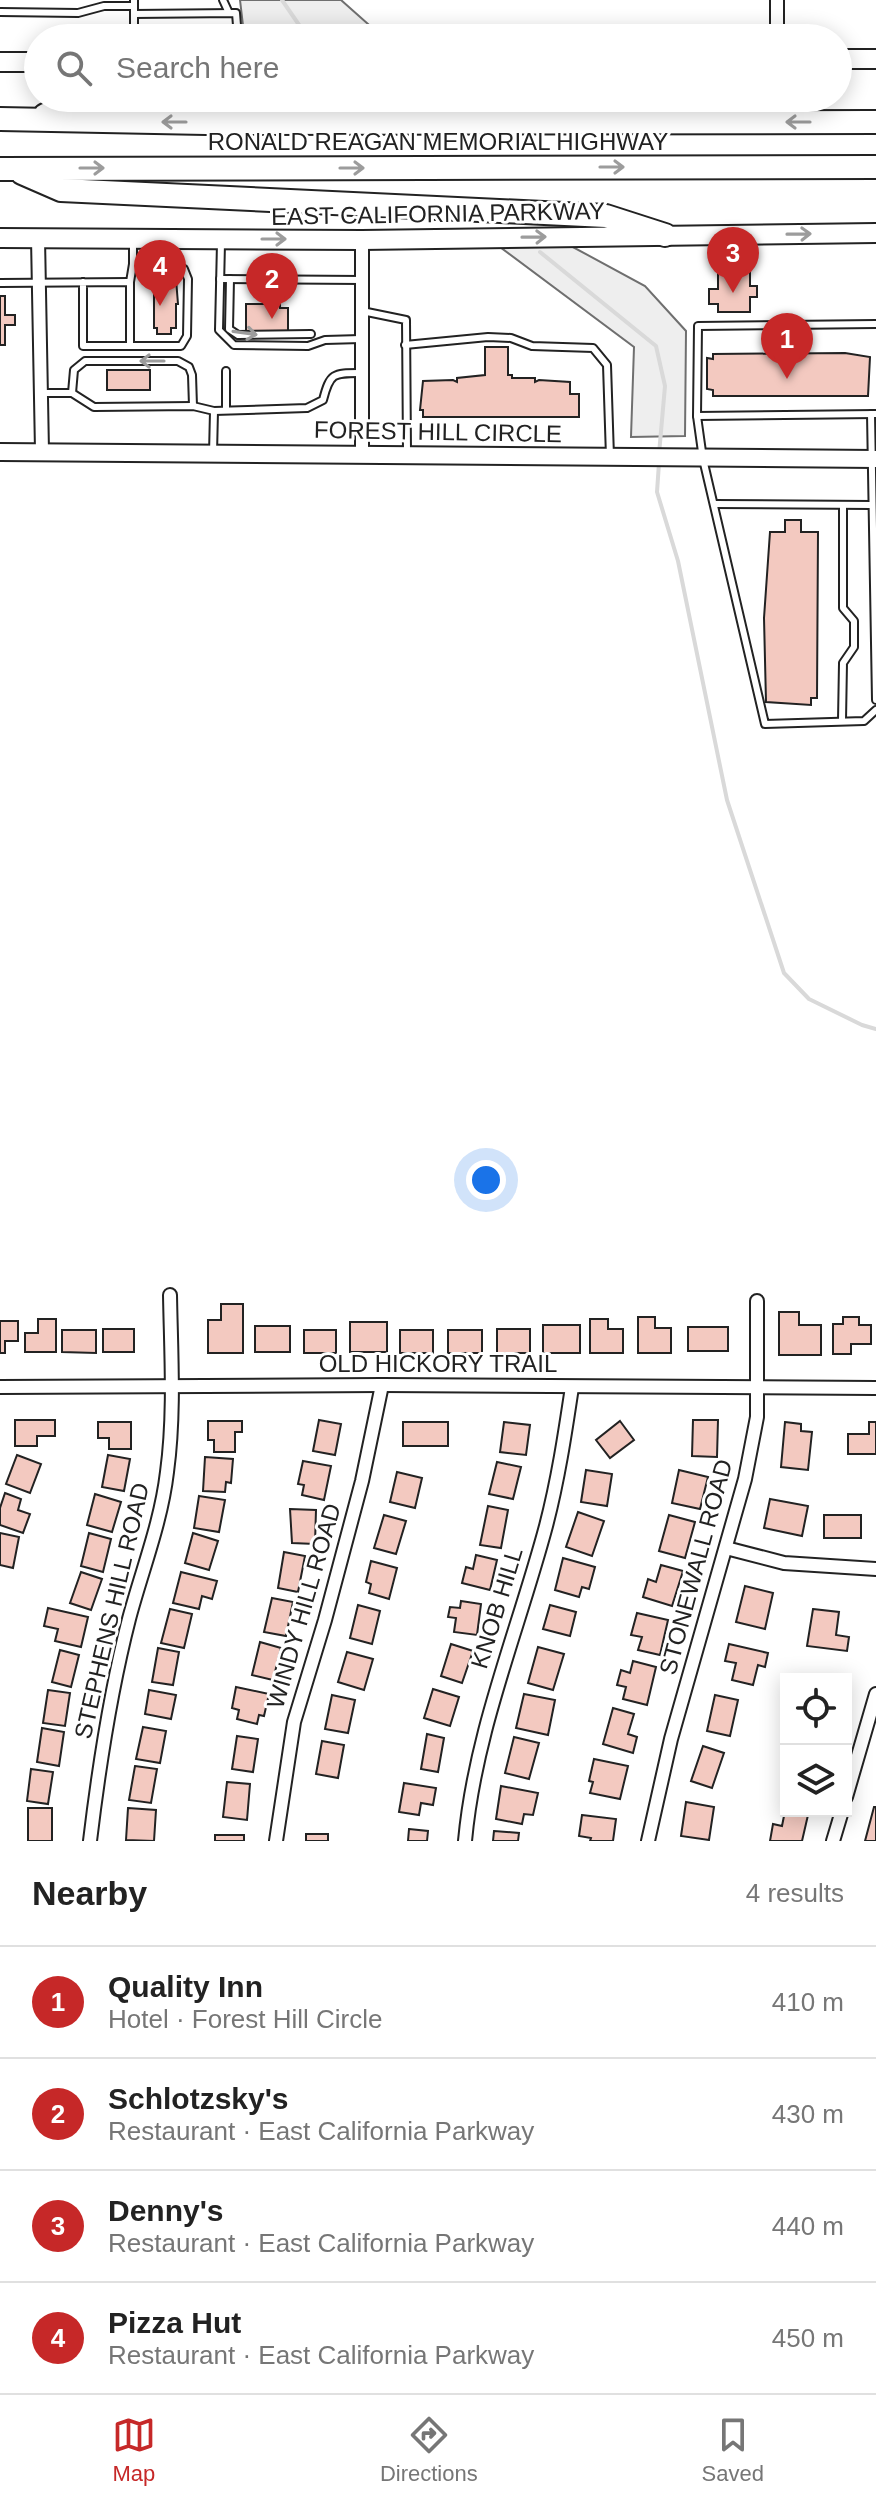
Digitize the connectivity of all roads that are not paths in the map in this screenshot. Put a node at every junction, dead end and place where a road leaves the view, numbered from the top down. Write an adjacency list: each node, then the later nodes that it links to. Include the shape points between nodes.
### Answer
1 (223, 0): 5 (lane)
2 (777, 0): 7 (street)
3 (134, 7): 4 (lane); 5 (lane)
4 (0, 12)
5 (229, 13): 6 (lane, via 236,13)
6 (237, 24)
7 (777, 24)
8 (852, 59): 9 (main road)
9 (876, 59)
10 (0, 62): 11 (main road)
11 (24, 62)
12 (53, 112): 14 (highway)
13 (0, 119): 14 (highway, RONALD REAGAN MEMORIAL HIGHWAY)
14 (35, 119): 15 (highway, RONALD REAGAN MEMORIAL HIGHWAY, one-way to 14)
15 (876, 122)
16 (876, 167): 17 (highway, RONALD REAGAN MEMORIAL HIGHWAY, one-way to 16)
17 (7, 169): 19 (highway, via 61,190 606,216)
18 (876, 233): 19 (main road, EAST CALIFORNIA PARKWAY, one-way to 18)
19 (665, 235): 24 (main road, EAST CALIFORNIA PARKWAY, one-way to 19)
20 (0, 238): 21 (main road, EAST CALIFORNIA PARKWAY)
21 (38, 238): 22 (main road, EAST CALIFORNIA PARKWAY); 32 (street)
22 (133, 239): 23 (main road, EAST CALIFORNIA PARKWAY); 25 (lane)
23 (221, 239): 24 (main road, EAST CALIFORNIA PARKWAY, one-way to 24); 26 (lane)
24 (362, 240): 28 (street)
25 (133, 264): 30 (lane); 38 (lane, via 172,263 184,269 187,336 181,346)
26 (220, 279): 27 (lane); 36 (lane, via 219,330 234,345 308,346)
27 (230, 279): 28 (lane); 35 (lane, one-way to 35, via 233,332)
28 (362, 280): 33 (street)
29 (83, 282): 30 (lane); 32 (lane); 38 (lane, via 83,346)
30 (130, 282): 38 (lane)
31 (0, 283): 32 (lane)
32 (39, 283): 41 (street)
33 (362, 311): 36 (street); 37 (lane, via 406,320)
34 (876, 324): 47 (lane, via 698,326)
35 (311, 334)
36 (362, 339): 40 (street)
37 (405, 345): 52 (lane); 53 (lane, via 488,337 532,346 593,348 607,365)
38 (130, 346)
39 (226, 371): 44 (lane)
40 (362, 373): 44 (lane, via 337,373 328,380 323,400 307,408); 51 (street)
41 (41, 393): 42 (lane); 48 (street)
42 (72, 393): 43 (lane, via 94,407); 43 (lane, one-way to 42, via 192,375 178,361 85,361 74,370)
43 (193, 406): 45 (lane)
44 (226, 410): 45 (lane)
45 (214, 411): 50 (lane)
46 (874, 414): 47 (lane); 55 (lane)
47 (697, 416): 54 (lane)
48 (42, 451): 49 (street, FOREST HILL CIRCLE); 50 (street, FOREST HILL CIRCLE)
49 (0, 452)
50 (213, 454): 51 (street, FOREST HILL CIRCLE)
51 (362, 456): 52 (street, FOREST HILL CIRCLE)
52 (407, 457): 53 (street, FOREST HILL CIRCLE)
53 (610, 458): 54 (street, FOREST HILL CIRCLE)
54 (703, 459): 55 (street, FOREST HILL CIRCLE); 56 (lane)
55 (874, 459): 58 (lane)
56 (714, 504): 57 (lane); 61 (lane, via 765,724)
57 (843, 505): 58 (lane); 61 (lane, via 843,608 854,621 854,647 843,663)
58 (872, 505): 59 (lane)
59 (876, 700)
60 (876, 710): 61 (lane, via 864,721)
61 (842, 720)
62 (170, 1295): 66 (street, STEPHENS HILL ROAD)
63 (757, 1301): 68 (street, STONEWALL ROAD)
64 (382, 1385): 66 (street, OLD HICKORY TRAIL); 67 (street, OLD HICKORY TRAIL); 76 (street, WINDY HILL ROAD, via 362,1481 294,1722)
65 (0, 1387): 66 (street, OLD HICKORY TRAIL)
66 (171, 1387): 75 (street, STEPHENS HILL ROAD, via 162,1503 108,1709)
67 (572, 1387): 68 (street, OLD HICKORY TRAIL); 77 (street, KNOB HILL, via 559,1470 493,1698 468,1802)
68 (759, 1388): 69 (street, OLD HICKORY TRAIL); 70 (street, STONEWALL ROAD, via 745,1479)
69 (876, 1388)
70 (726, 1548): 71 (street, via 784,1563); 78 (street, STONEWALL ROAD, via 671,1739)
71 (876, 1569)
72 (876, 1694): 73 (street)
73 (852, 1776)
74 (840, 1817): 79 (street)
75 (90, 1841)
76 (276, 1841)
77 (465, 1841)
78 (648, 1841)
79 (833, 1841)

